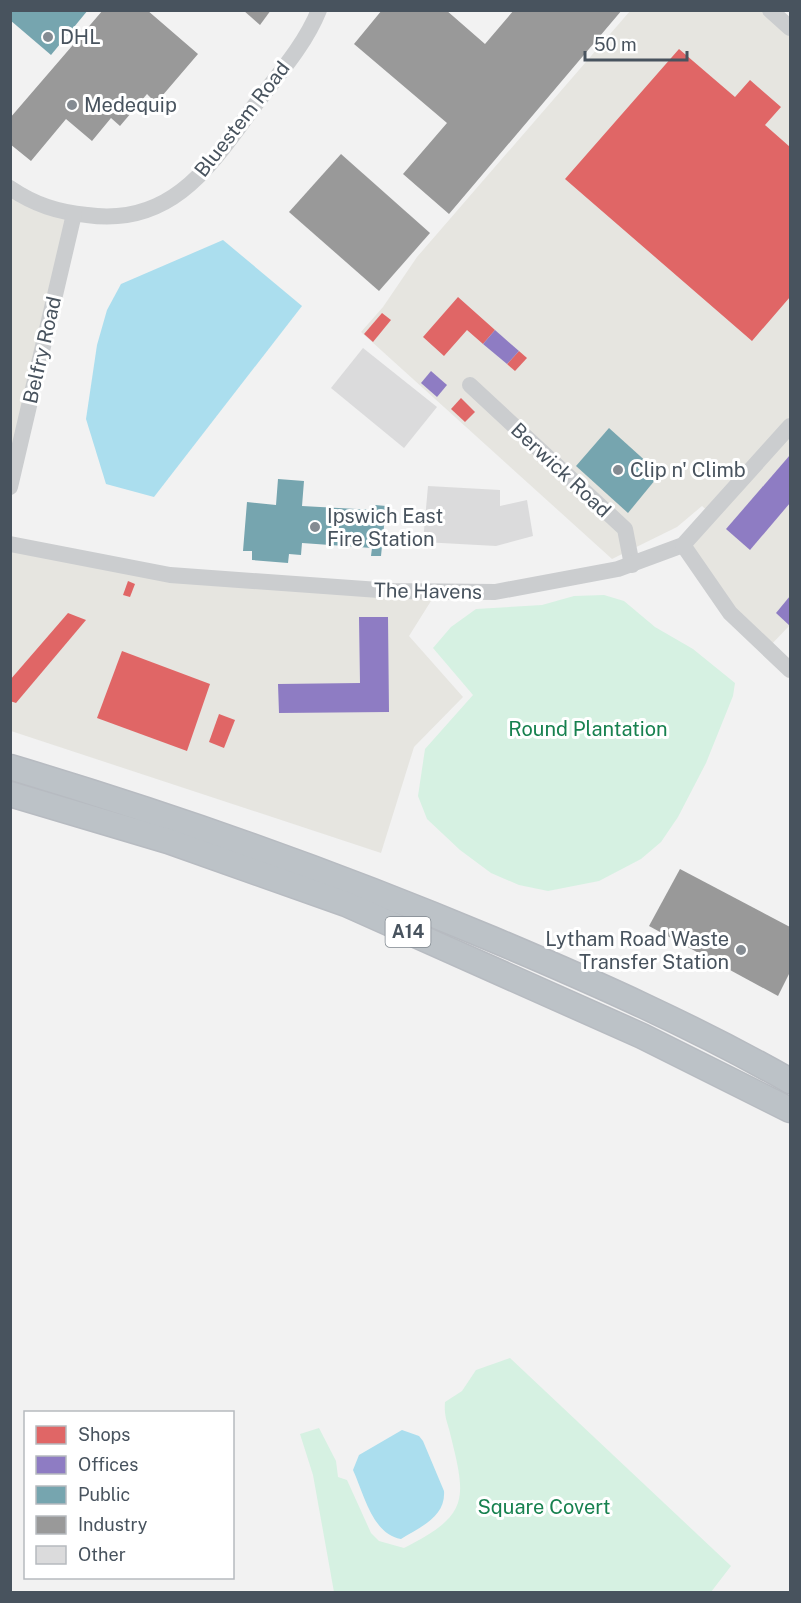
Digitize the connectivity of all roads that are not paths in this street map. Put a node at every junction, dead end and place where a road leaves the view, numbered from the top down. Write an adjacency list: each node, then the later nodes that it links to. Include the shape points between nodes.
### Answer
1 (319, 10): 5 (street, Bluestem Road, via 295,52 216,157 180,193 144,212 125,216)
2 (770, 10): 3 (street)
3 (790, 28)
4 (10, 188): 5 (street, Bluestem Road, via 39,205)
5 (74, 214): 8 (street, Belfry Road)
6 (470, 385): 11 (street, Berwick Road, via 625,529)
7 (790, 426): 10 (street, The Havens)
8 (10, 487)
9 (10, 544): 11 (street, The Havens, via 170,575 407,592 495,592)
10 (683, 545): 11 (street, The Havens); 12 (street, via 730,613)
11 (632, 565)
12 (790, 670)
13 (10, 767): 15 (highway, A14, via 143,806 392,897 582,977)
14 (10, 794): 16 (highway, A14, via 168,841 346,904 632,1031)
15 (790, 1081)
16 (790, 1110)

